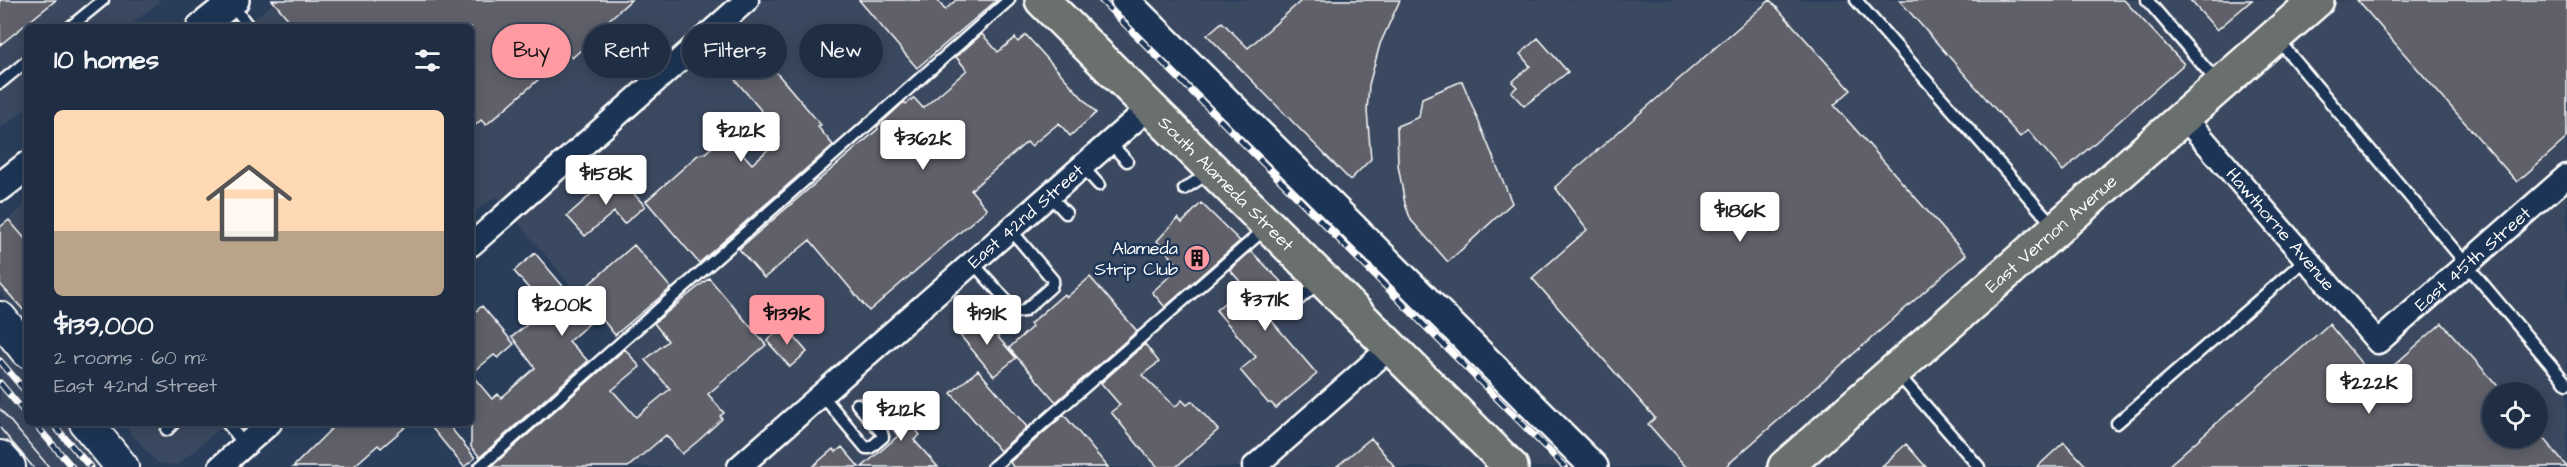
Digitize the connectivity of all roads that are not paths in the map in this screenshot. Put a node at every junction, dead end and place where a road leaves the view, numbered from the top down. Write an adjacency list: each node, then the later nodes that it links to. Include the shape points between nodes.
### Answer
1 (103, 0): 10 (lane)
2 (747, 0): 33 (street)
3 (1009, 0): 56 (lane)
4 (1042, 0): 17 (main road, South Alameda Street)
5 (1125, 0): 61 (street)
6 (1856, 0): 32 (lane)
7 (2147, 0): 16 (lane)
8 (2318, 0): 13 (main road, East Vernon Avenue)
9 (231, 1): 11 (street); 12 (lane)
10 (74, 24)
11 (204, 24)
12 (247, 24)
13 (2276, 37): 16 (main road, East Vernon Avenue); 36 (lane)
14 (24, 63): 15 (lane)
15 (0, 83)
16 (2220, 85): 18 (main road, East Vernon Avenue)
17 (1150, 107): 19 (street, East 42nd Street); 23 (main road, South Alameda Street)
18 (2184, 117): 32 (main road, East Vernon Avenue); 34 (street, Hawthorne Avenue)
19 (1109, 142): 20 (lane); 21 (street, East 42nd Street)
20 (1127, 160)
21 (1082, 166): 25 (lane); 28 (street, East 42nd Street)
22 (24, 167): 26 (street)
23 (1214, 171): 27 (lane); 30 (main road, South Alameda Street)
24 (2567, 176): 36 (street, East 45th Street)
25 (1099, 185)
26 (0, 187)
27 (1184, 189)
28 (1049, 195): 29 (lane); 31 (street, East 42nd Street)
29 (1066, 213)
30 (1269, 226): 37 (main road, South Alameda Street); 58 (lane)
31 (1010, 229): 35 (street, East 42nd Street); 35 (lane, via 1053,280 1051,287 1024,311 1017,312)
32 (2056, 229): 43 (main road, East Vernon Avenue)
33 (474, 242)
34 (2306, 259): 40 (street, Hawthorne Avenue); 47 (lane)
35 (972, 262): 45 (street, East 42nd Street)
36 (2466, 265): 40 (street, East 45th Street); 44 (lane)
37 (1322, 279): 38 (lane); 42 (main road, South Alameda Street)
38 (1294, 304)
39 (0, 318): 41 (main road)
40 (2378, 342)
41 (24, 347)
42 (1391, 347): 59 (street); 60 (main road, South Alameda Street)
43 (1895, 370): 62 (main road, East Vernon Avenue); 63 (lane)
44 (2567, 384)
45 (822, 395): 46 (lane, via 870,448 883,437 882,433); 57 (street, East 42nd Street)
46 (857, 404)
47 (2117, 423)
48 (88, 426): 54 (main road)
49 (230, 426): 51 (lane)
50 (267, 426): 51 (street)
51 (246, 445): 55 (street)
52 (0, 457): 53 (main road)
53 (9, 467)
54 (122, 467)
55 (220, 467)
56 (480, 467)
57 (739, 467)
58 (993, 467)
59 (1254, 467)
60 (1511, 467)
61 (1594, 467)
62 (1785, 467)
63 (1979, 467)

